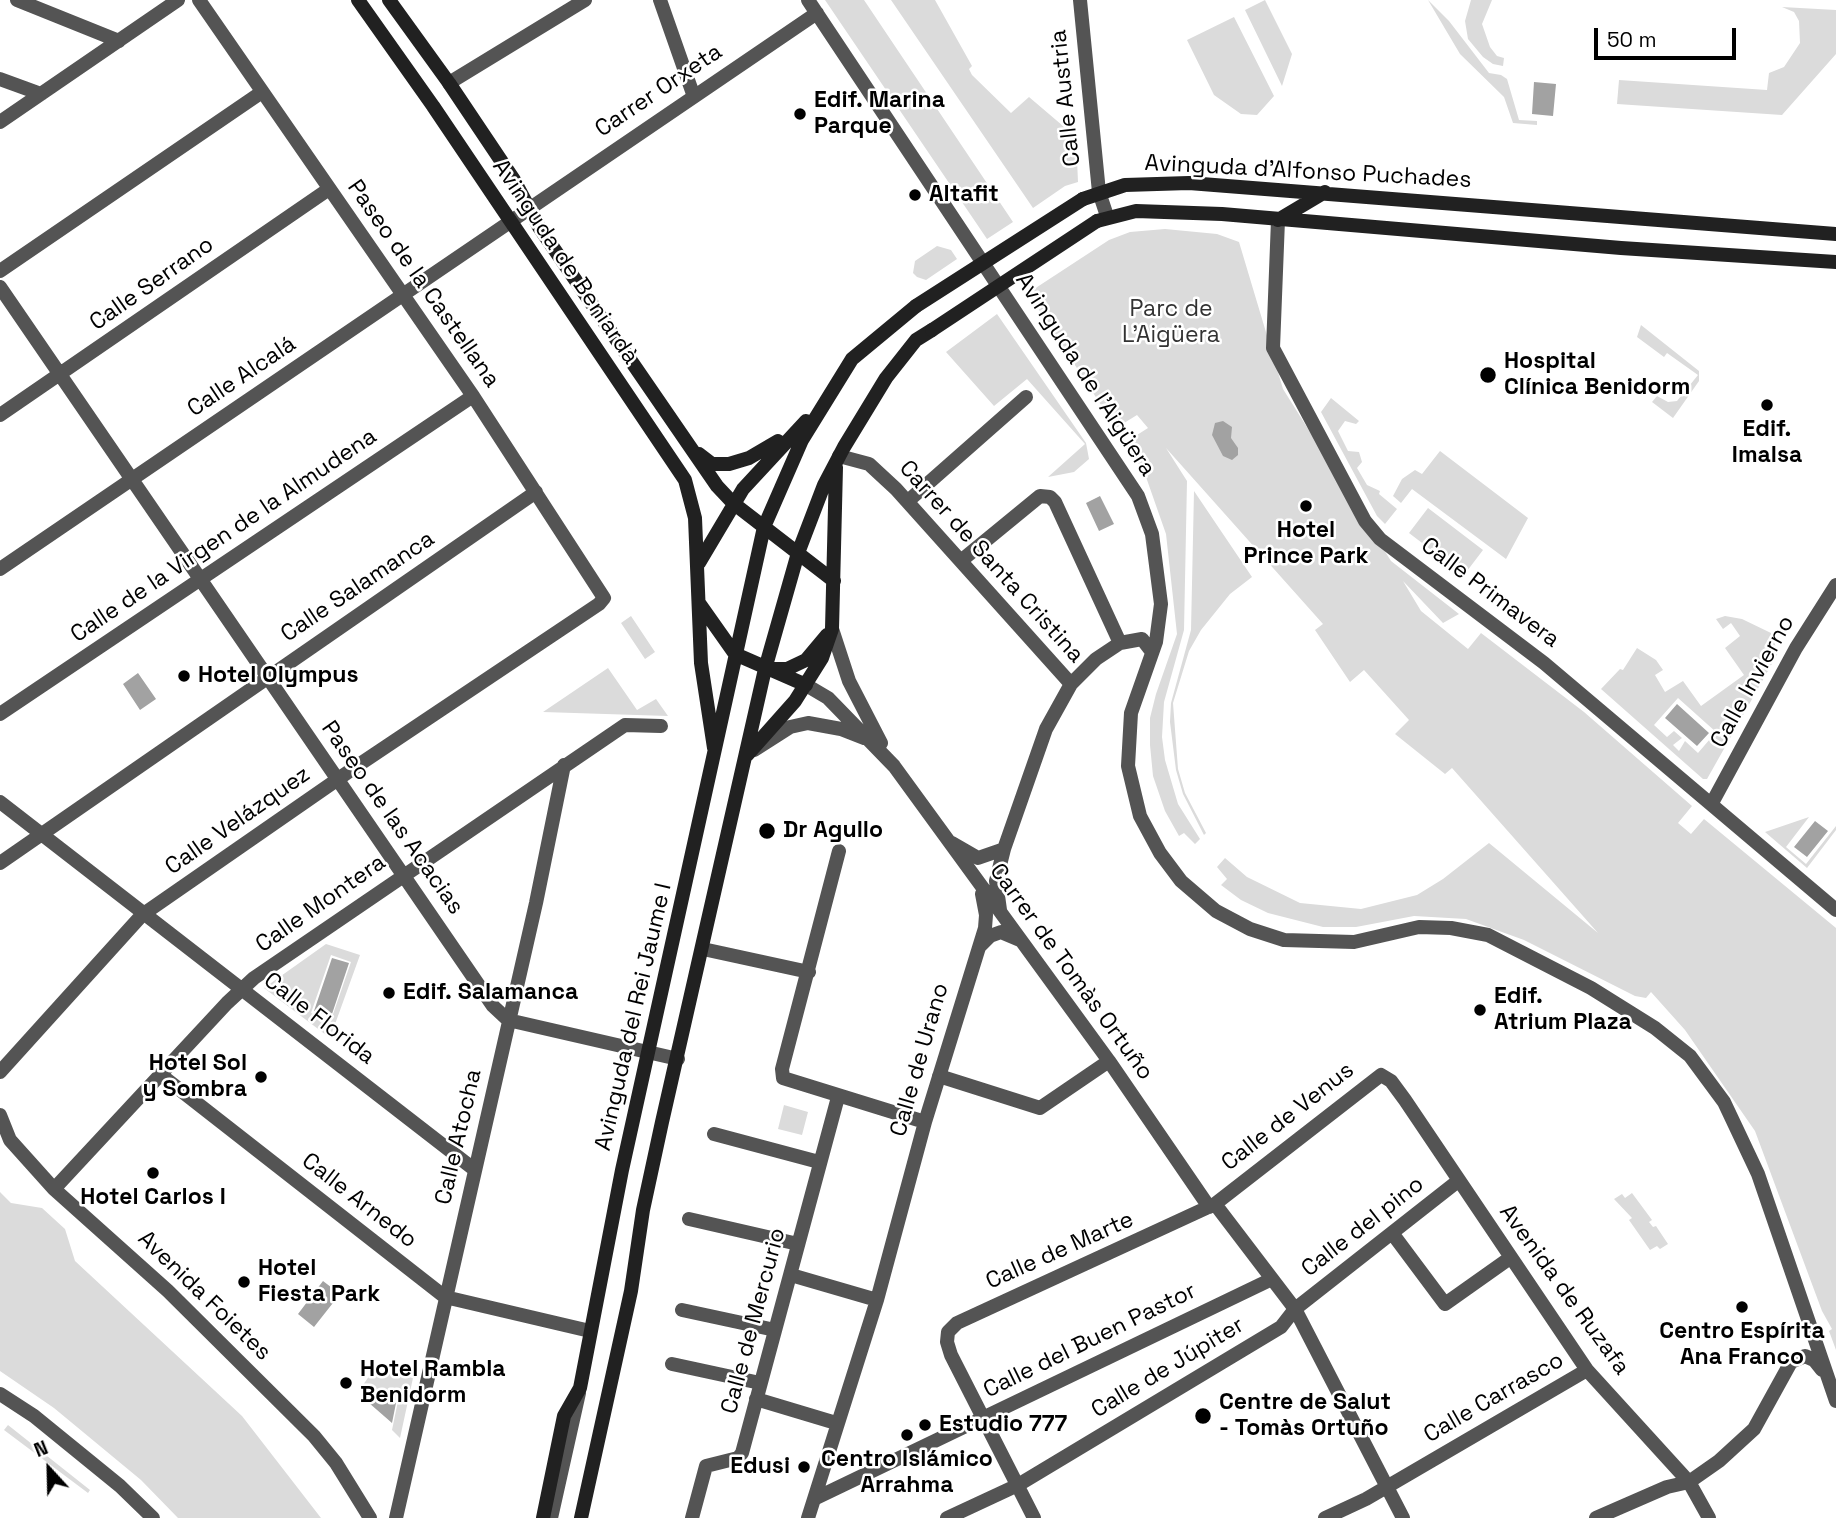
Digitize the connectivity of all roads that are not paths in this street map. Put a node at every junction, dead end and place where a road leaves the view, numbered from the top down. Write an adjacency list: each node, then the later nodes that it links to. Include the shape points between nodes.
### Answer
1 (17, 0): 11 (street)
2 (178, 0): 11 (street)
3 (200, 0): 14 (street, Paseo de la Castellana)
4 (358, 0): 24 (main road, Avinguda de Beniardà)
5 (389, 0): 13 (main road, Avinguda de Beniardà)
6 (586, 0): 13 (street)
7 (660, 0): 16 (street)
8 (808, 0): 10 (street, Avinguda de l'Aigüera)
9 (1080, 0): 19 (street, Calle Austria)
10 (817, 13): 16 (street, Carrer Orxeta); 54 (street, Avinguda de l'Aigüera, via 1138,496 1159,569 1160,626)
11 (119, 40): 15 (street)
12 (0, 79): 15 (street)
13 (449, 83): 21 (main road, Avinguda de Beniardà, via 514,180)
14 (262, 92): 18 (street, Paseo de la Castellana); 27 (street)
15 (41, 94): 17 (street)
16 (693, 94): 21 (street, Carrer Orxeta)
17 (0, 122)
18 (329, 189): 29 (street, Paseo de la Castellana); 30 (street, Calle Serrano)
19 (1099, 192): 20 (main road, Avinguda d'Alfonso Puchades, via 1154,182); 22 (street, Calle Austria); 33 (main road, Avinguda d'Alfonso Puchades, bridge, via 916,306 852,359)
20 (1325, 192): 23 (main road); 25 (main road, Avinguda d'Alfonso Puchades)
21 (528, 210): 24 (street, Carrer Orxeta); 36 (main road, Avinguda de Beniardà)
22 (1102, 219): 23 (main road, Avinguda d'Alfonso Puchades, via 1136,211); 37 (main road, Avinguda d'Alfonso Puchades, bridge, via 916,340)
23 (1278, 220): 26 (main road, Avinguda d'Alfonso Puchades); 69 (street, Calle Primavera, via 1273,348 1364,521 1380,539 1544,663)
24 (510, 223): 29 (street, Calle Alcalá); 45 (main road, Avinguda de Beniardà, via 677,466 693,507)
25 (1836, 234)
26 (1836, 262)
27 (0, 271)
28 (0, 287): 30 (street, Paseo de las Acacias)
29 (401, 296): 31 (street, Paseo de la Castellana); 38 (street, Calle Alcalá)
30 (59, 375): 34 (street, Calle Serrano); 38 (street, Paseo de las Acacias)
31 (473, 396): 39 (street, Paseo de la Castellana); 47 (street, Calle de la Virgen de la Almudena)
32 (1026, 397): 40 (street)
33 (820, 408): 35 (main road); 42 (main road, Avinguda d'Alfonso Puchades)
34 (0, 415)
35 (797, 429): 36 (main road, via 749,458 729,464 712,464); 41 (main road)
36 (687, 445): 41 (main road, Avinguda de Beniardà)
37 (837, 459): 40 (street, Carrer de Santa Cristina, via 869,464); 43 (main road, Avinguda d'Alfonso Puchades); 48 (main road)
38 (131, 479): 46 (street, Calle Alcalá); 47 (street, Paseo de las Acacias)
39 (536, 492): 50 (street, Paseo de la Castellana); 57 (street, Calle Salamanca)
40 (908, 501): 44 (street, Carrer de Santa Cristina)
41 (733, 503): 42 (main road, Avinguda de Beniardà); 45 (main road)
42 (764, 527): 43 (main road, Avinguda de Beniardà); 55 (main road, Avinguda del Rei Jaume I)
43 (798, 553): 48 (main road, Avinguda de Beniardà); 56 (main road)
44 (962, 560): 53 (street, via 1040,496 1050,496); 58 (street, Carrer de Santa Cristina)
45 (698, 564): 51 (main road, Avinguda de Beniardà)
46 (0, 569)
47 (201, 579): 57 (street, Paseo de las Acacias); 60 (street, Calle de la Virgen de la Almudena)
48 (834, 581): 52 (main road)
49 (1836, 585): 69 (street, Calle Invierno, via 1796,648)
50 (604, 598): 67 (street, Calle Velázquez)
51 (698, 601): 55 (main road); 64 (main road, Avinguda de Beniardà, via 701,663)
52 (832, 629): 56 (main road, via 806,660 787,669); 59 (main road); 66 (street, Carrer de Tomàs Ortuño, via 849,681)
53 (1120, 643): 54 (street, via 1142,639); 58 (street)
54 (1153, 652): 116 (street, Avinguda de l'Aigüera, via 1131,713 1128,766 1140,816 1181,881 1216,911 1284,940 1354,942 1419,927 1488,935 1591,988 1655,1028 1690,1056 1724,1102 1758,1174)
55 (735, 654): 56 (main road); 64 (main road, Avinguda del Rei Jaume I)
56 (765, 669): 59 (main road); 63 (main road)
57 (268, 678): 67 (street, Paseo de las Acacias); 70 (street, Calle Salamanca)
58 (1070, 684): 72 (street, via 1046,729)
59 (806, 685): 62 (street, Carrer de Tomàs Ortuño, via 828,698); 63 (main road)
60 (0, 714)
61 (661, 726): 65 (street, Calle Montera, via 625,725)
62 (870, 740): 63 (street, via 808,723 790,727); 66 (street, Carrer de Tomàs Ortuño)
63 (747, 755): 81 (main road)
64 (716, 756): 86 (main road, Avinguda del Rei Jaume I)
65 (564, 765): 75 (street, Calle Montera); 85 (street, Calle Atocha)
66 (894, 766): 71 (street, Carrer de Tomàs Ortuño)
67 (338, 780): 75 (street, Paseo de las Acacias); 79 (street, Calle Velázquez)
68 (0, 802): 70 (street, Calle Florida)
69 (1712, 803): 77 (street, Calle Primavera)
70 (43, 834): 74 (street, Calle Salamanca); 79 (street, Calle Florida)
71 (941, 834): 72 (street, via 978,858); 76 (street, Carrer de Tomàs Ortuño)
72 (1004, 849): 78 (street, via 996,881)
73 (839, 851): 83 (street)
74 (0, 863)
75 (403, 875): 84 (street, Calle Montera); 85 (street, Paseo de las Acacias, via 493,1006)
76 (979, 886): 78 (street, Carrer de Tomàs Ortuño); 82 (street, Calle de Urano, via 986,915)
77 (1836, 910)
78 (1001, 914): 80 (street, Carrer de Tomàs Ortuño)
79 (142, 915): 84 (street, Calle Florida); 89 (street, Calle Velázquez)
80 (1024, 943): 82 (street, via 1001,932); 88 (street, Carrer de Tomàs Ortuño)
81 (703, 949): 83 (street); 87 (main road)
82 (977, 950): 91 (street, Calle de Urano)
83 (809, 972): 93 (street, via 783,1078)
84 (242, 988): 90 (street, Calle Montera); 98 (street, Calle Florida)
85 (508, 1020): 86 (street); 98 (street, Calle Atocha)
86 (649, 1053): 87 (street); 113 (main road, Avinguda del Rei Jaume I)
87 (678, 1059): 136 (main road)
88 (1109, 1061): 91 (street, via 1040,1108); 101 (street, Carrer de Tomàs Ortuño)
89 (0, 1072)
90 (161, 1075): 100 (street, Calle Montera); 108 (street, Calle Arnedo)
91 (939, 1076): 95 (street, Calle de Urano)
92 (1391, 1081): 99 (street, Avenida de Ruzafa); 101 (street, Calle de Venus, via 1381,1075 1367,1083)
93 (838, 1097): 95 (street); 97 (street, Calle de Mercurio)
94 (0, 1115): 100 (street, Avenida Foietes, via 10,1140)
95 (925, 1122): 109 (street, Calle de Urano)
96 (714, 1135): 97 (street)
97 (819, 1162): 104 (street, Calle de Mercurio)
98 (475, 1170): 108 (street, Calle Atocha)
99 (1458, 1181): 103 (street, Calle del pino); 105 (street, Avenida de Ruzafa)
100 (54, 1189): 125 (street, Avenida Foietes, via 151,1275 279,1400 314,1436)
101 (1212, 1205): 107 (street, Carrer de Tomàs Ortuño); 122 (street, Calle de Marte, via 957,1322 948,1332 947,1342)
102 (689, 1219): 104 (street)
103 (1392, 1233): 105 (street, via 1445,1304); 111 (street, Calle del pino)
104 (798, 1244): 106 (street, Calle de Mercurio)
105 (1510, 1258): 115 (street, Avenida de Ruzafa)
106 (791, 1275): 109 (street); 112 (street, Calle de Mercurio)
107 (1272, 1279): 111 (street, Carrer de Tomàs Ortuño); 122 (street, Calle del Buen Pastor)
108 (445, 1297): 113 (street, Calle Arnedo); 132 (street, Calle Atocha)
109 (877, 1300): 123 (street, Calle de Urano)
110 (682, 1310): 112 (street)
111 (1295, 1310): 126 (street, Calle de Júpiter, via 1281,1326); 127 (street, Carrer de Tomàs Ortuño)
112 (775, 1330): 117 (street, Calle de Mercurio)
113 (590, 1331): 118 (main road, Avinguda del Rei Jaume I)
114 (672, 1364): 117 (street)
115 (1587, 1370): 124 (street, Avenida de Ruzafa); 127 (street, Calle Carrasco)
116 (1827, 1376): 121 (street, Avinguda de l'Aigüera); 124 (street, via 1805,1356 1791,1362 1754,1429)
117 (760, 1383): 120 (street, Calle de Mercurio)
118 (580, 1388): 133 (main road, via 564,1416); 134 (street, Avinguda del Rei Jaume I); 135 (street, via 583,1417)
119 (0, 1394): 129 (street, via 101,1470)
120 (756, 1399): 123 (street); 137 (street, Calle de Mercurio, via 738,1458 706,1466)
121 (1836, 1401)
122 (983, 1417): 126 (street); 128 (street, Calle del Buen Pastor)
123 (836, 1423): 128 (street, Calle de Urano)
124 (1689, 1482): 143 (street); 144 (street, Avenida de Ruzafa)
125 (348, 1483): 130 (street); 131 (street, Avenida Foietes)
126 (1018, 1485): 139 (street, Calle de Júpiter); 140 (street)
127 (1387, 1485): 141 (street, Calle Carrasco); 142 (street, Carrer de Tomàs Ortuño)
128 (814, 1499): 138 (street, Calle de Urano)
129 (153, 1518)
130 (362, 1518)
131 (370, 1518)
132 (396, 1518)
133 (543, 1518)
134 (551, 1518)
135 (561, 1518)
136 (581, 1518)
137 (692, 1518)
138 (808, 1518)
139 (947, 1518)
140 (1034, 1518)
141 (1325, 1518)
142 (1403, 1518)
143 (1596, 1518)
144 (1709, 1518)

